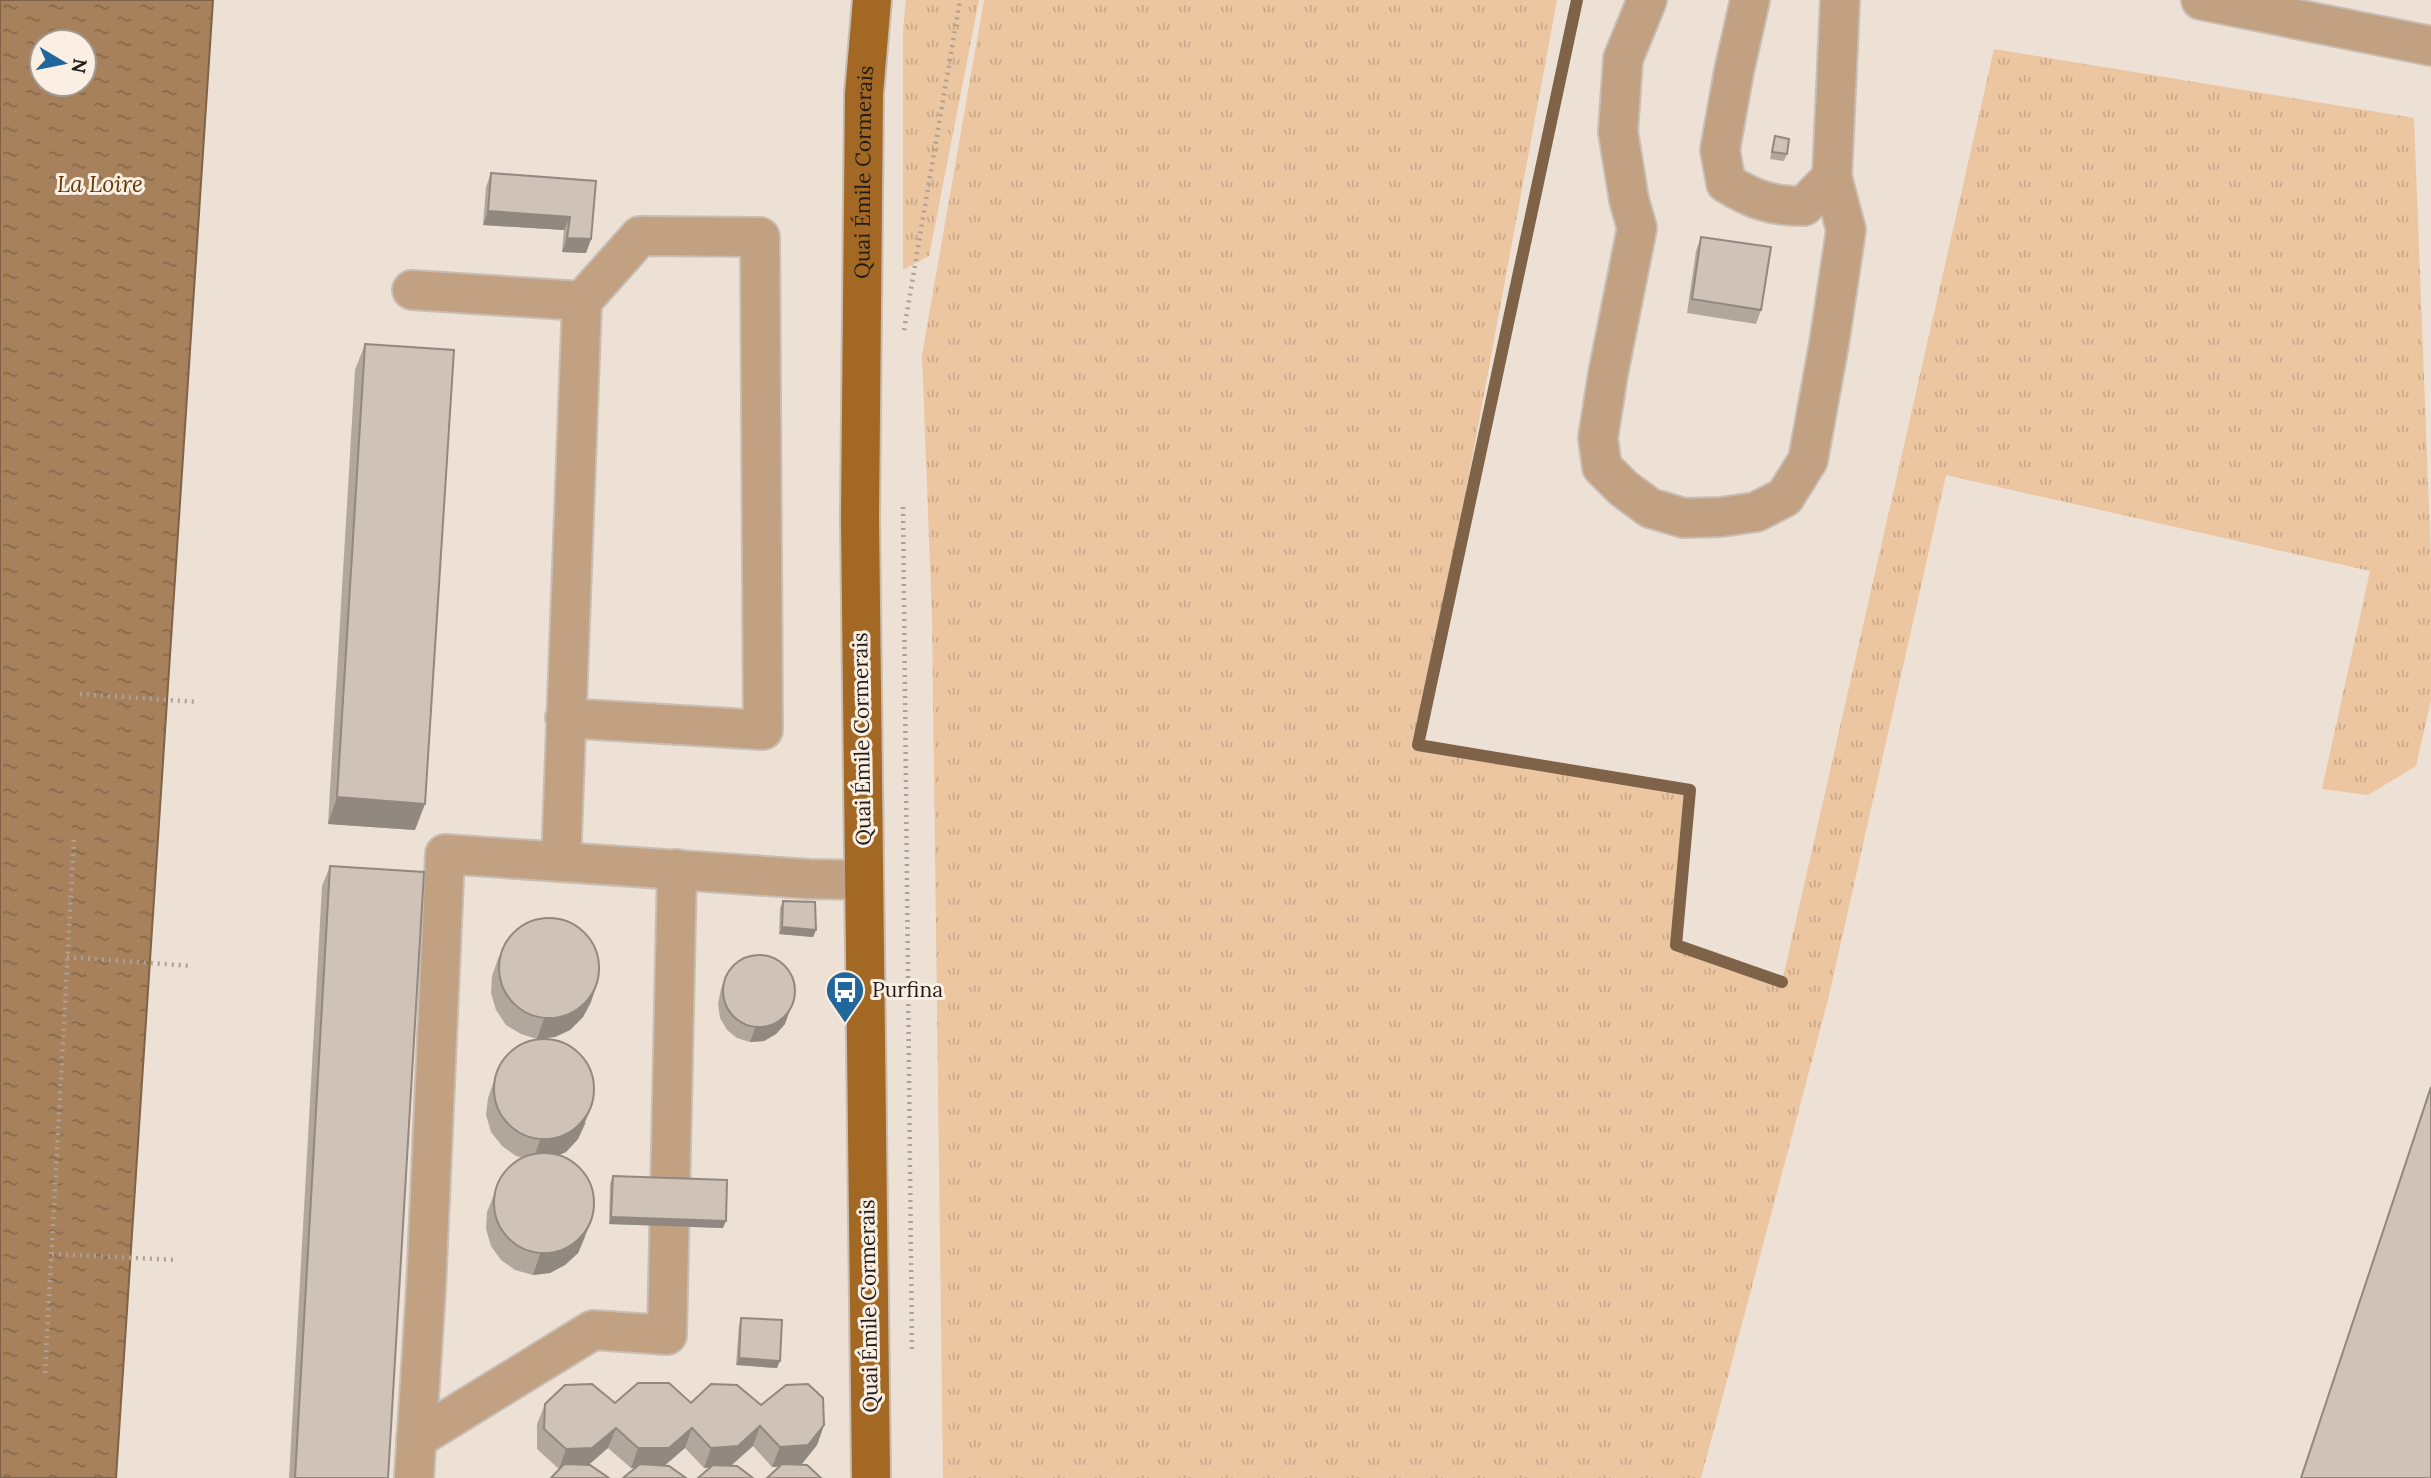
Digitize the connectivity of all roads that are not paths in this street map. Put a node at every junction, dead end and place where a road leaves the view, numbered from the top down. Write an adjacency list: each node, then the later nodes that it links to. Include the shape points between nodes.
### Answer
1 (872, 0): 13 (main road, Quai Émile Cormerais, via 864,94 860,516)
2 (1647, 0): 7 (street, via 1623,60 1619,132 1637,228 1598,438 1602,467 1650,508 1684,518 1756,512 1785,497 1808,460 1846,230)
3 (1750, 0): 7 (street, via 1720,150 1726,183 1777,206 1804,206)
4 (1840, 0): 7 (street)
5 (2201, 0): 6 (street)
6 (2431, 46)
7 (1832, 177)
8 (412, 290): 9 (street)
9 (582, 301): 10 (street); 10 (street, via 640,236 760,237 763,730)
10 (565, 718): 11 (street)
11 (561, 862): 12 (street); 14 (street, via 444,854)
12 (677, 869): 13 (street); 14 (street, via 667,1335 593,1330)
13 (864, 880): 16 (main road, Quai Émile Cormerais)
14 (416, 1439): 15 (street)
15 (414, 1478)
16 (871, 1478)

